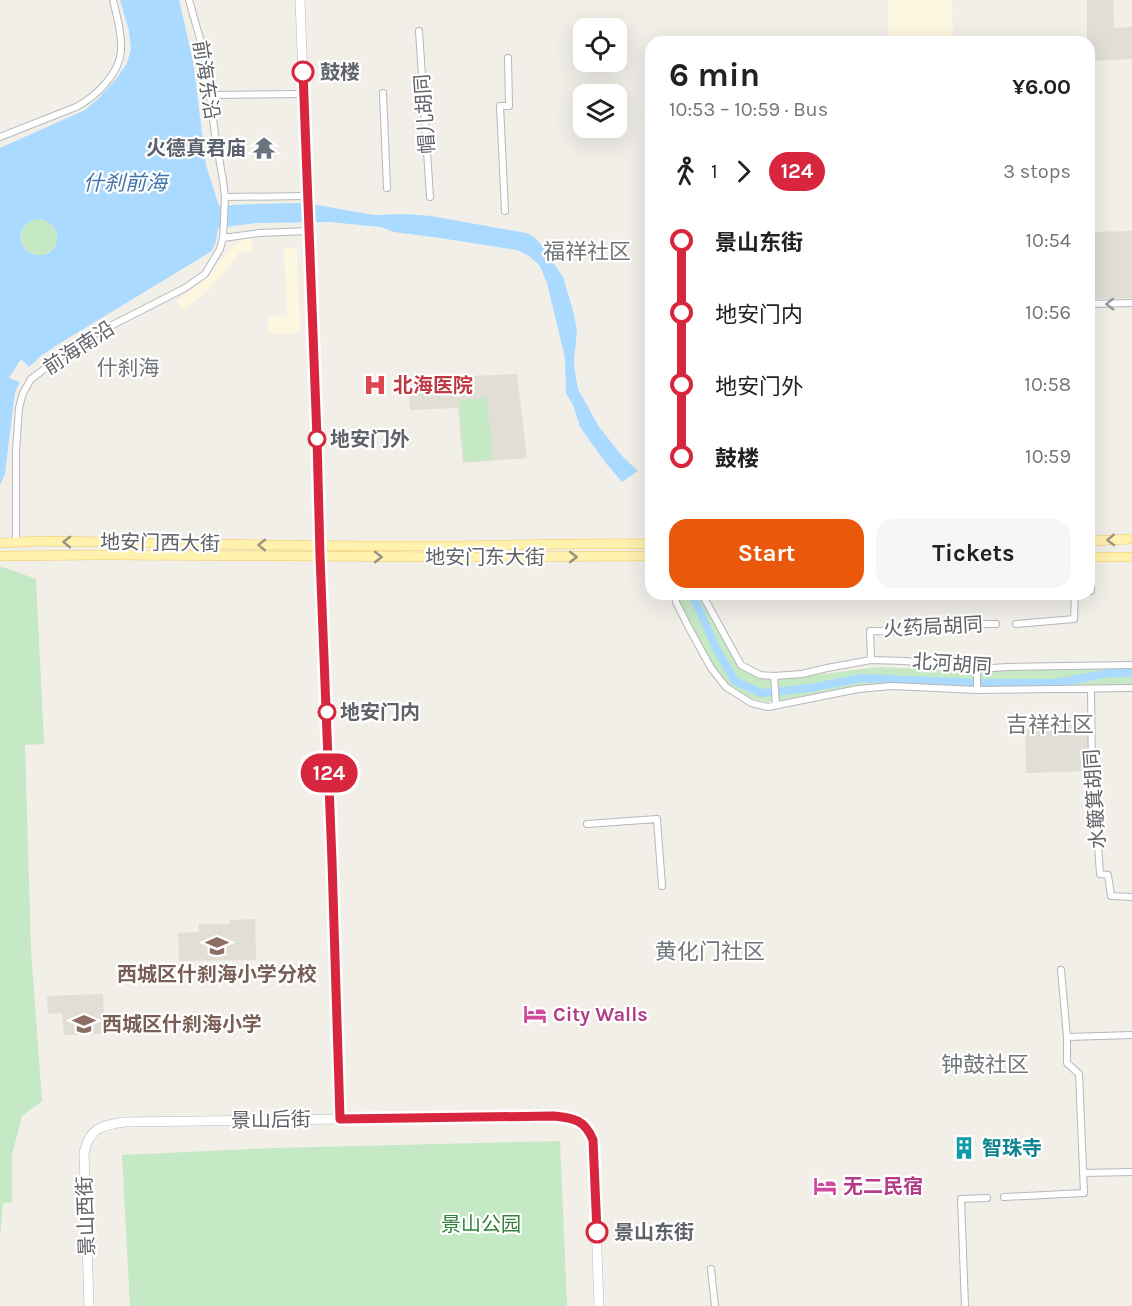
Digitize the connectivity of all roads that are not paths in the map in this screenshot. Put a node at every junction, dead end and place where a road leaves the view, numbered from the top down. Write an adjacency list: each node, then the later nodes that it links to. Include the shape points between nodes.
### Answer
1 (113, 0): 9 (street, via 121,53 112,75 87,102)
2 (189, 0): 8 (street, 前海东沿, via 204,53)
3 (300, 0): 7 (main road)
4 (419, 31): 13 (street, 帽儿胡同)
5 (508, 58): 14 (street, via 509,106 500,106)
6 (383, 93): 10 (street)
7 (303, 94): 8 (street); 11 (main road)
8 (210, 95): 12 (street, 前海东沿)
9 (0, 137)
10 (387, 188)
11 (307, 196): 12 (street); 15 (main road)
12 (225, 197): 16 (street, 前海东沿)
13 (430, 197)
14 (505, 211)
15 (308, 231): 16 (street); 24 (main road)
16 (223, 238): 21 (street, 前海南沿, via 205,274 83,340 31,379 19,408)
17 (1132, 303): 18 (street, one-way to 18)
18 (1095, 304)
19 (1132, 539): 20 (main road, one-way to 20)
20 (1095, 541)
21 (16, 542): 22 (main road, 地安门西大街); 24 (main road, 地安门西大街, one-way to 21)
22 (0, 543)
23 (645, 544): 24 (main road, 地安门东大街)
24 (320, 546): 26 (main road)
25 (0, 556): 26 (main road, 地安门西大街)
26 (320, 556): 27 (main road, 地安门东大街, one-way to 27); 49 (main road)
27 (645, 556)
28 (1095, 557): 29 (main road)
29 (1132, 557)
30 (676, 600): 42 (street, via 711,668 726,687 751,703)
31 (705, 600): 38 (street, via 741,665 760,675)
32 (1075, 600): 34 (street, via 1074,619)
33 (996, 624): 35 (street, 火药局胡同, via 929,624 921,629 870,631)
34 (1016, 624)
35 (871, 660): 37 (street, 北河胡同); 38 (street, 北河胡同)
36 (1132, 665): 37 (street, 北河胡同)
37 (977, 669): 41 (street)
38 (774, 676): 42 (street)
39 (1132, 688): 40 (street)
40 (1091, 689): 41 (street); 45 (street, 水簸箕胡同, via 1092,773 1100,874 1108,875 1111,896)
41 (977, 690): 42 (street, via 892,686)
42 (776, 705)
43 (587, 824): 44 (street, via 657,819)
44 (662, 886)
45 (1132, 897)
46 (1061, 970): 48 (street)
47 (1132, 1035): 48 (street)
48 (1067, 1037): 52 (street, via 1068,1063 1079,1074)
49 (340, 1119): 50 (main road, 景山后街, via 125,1122); 57 (main road, 景山后街, via 554,1116 580,1122 593,1140)
50 (96, 1129): 56 (main road, 景山西街, via 89,1136 84,1154)
51 (1132, 1172): 52 (street)
52 (1083, 1173): 53 (street, via 1084,1193)
53 (1004, 1197)
54 (987, 1198): 59 (street, via 961,1199)
55 (711, 1269): 58 (street)
56 (89, 1306)
57 (599, 1306)
58 (715, 1306)
59 (965, 1306)

